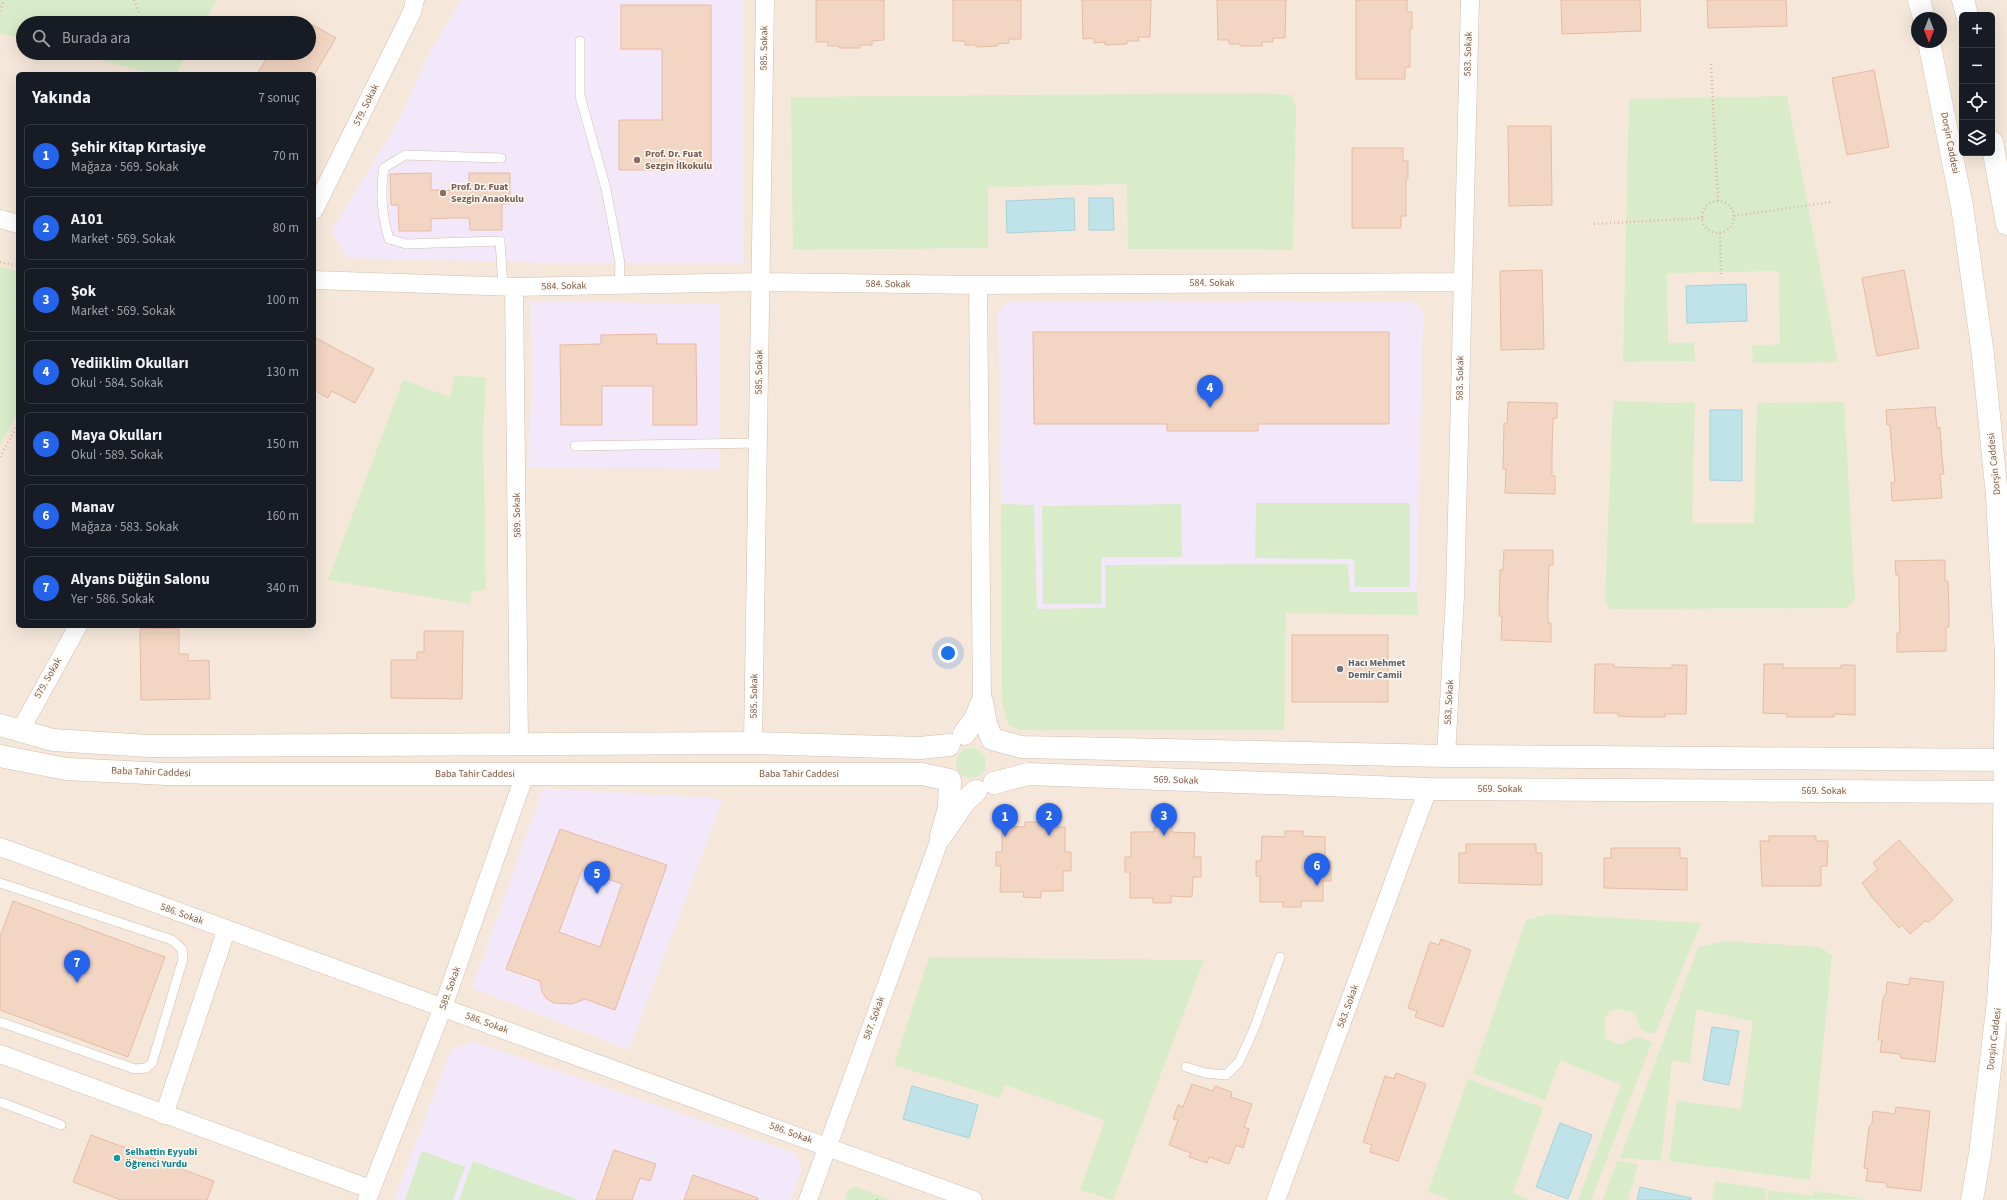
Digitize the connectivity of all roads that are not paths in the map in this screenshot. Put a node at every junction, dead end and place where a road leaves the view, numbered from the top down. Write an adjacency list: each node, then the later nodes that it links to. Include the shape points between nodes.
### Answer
1 (415, 0): 12 (street, 579. Sokak, via 412,12)
2 (764, 0): 17 (street, 585. Sokak)
3 (1470, 0): 18 (street, 583. Sokak)
4 (1919, 0): 6 (street)
5 (1963, 0): 7 (street)
6 (1922, 12)
7 (1966, 12)
8 (580, 41): 20 (lane, via 580,96 606,189 620,263)
9 (1930, 48): 33 (street, Dorşin Caddesi, via 1962,206 1984,354 1998,496 2006,656)
10 (1995, 156): 15 (street)
11 (501, 158): 21 (lane, via 405,155 384,168 381,186 384,224 390,239 406,244 500,240)
12 (316, 206)
13 (0, 219): 14 (street)
14 (16, 223)
15 (2007, 224)
16 (316, 280): 21 (street, 584. Sokak)
17 (760, 282): 19 (street, 584. Sokak); 20 (street, 584. Sokak); 22 (street, 585. Sokak)
18 (1462, 282): 19 (street, 584. Sokak); 32 (street, 583. Sokak, via 1455,596)
19 (978, 284): 25 (street)
20 (619, 285): 21 (street, 584. Sokak)
21 (509, 287): 30 (street, 589. Sokak)
22 (758, 443): 23 (lane); 29 (street, 585. Sokak)
23 (575, 446)
24 (77, 628): 26 (street, 579. Sokak)
25 (982, 702): 27 (street, via 975,719); 28 (street)
26 (10, 728): 30 (street, via 53,740 149,746)
27 (957, 739): 28 (street, via 983,734); 29 (street, via 920,748); 35 (street, via 945,753 944,763)
28 (992, 739): 32 (street, via 1021,747); 36 (street, via 999,747 1002,761 999,775)
29 (753, 743): 30 (street)
30 (519, 744)
31 (0, 756): 34 (street, Baba Tahir Caddesi, via 66,769 166,774)
32 (1446, 756): 33 (street)
33 (2006, 760): 38 (street, Dorşin Caddesi)
34 (525, 774): 35 (street, Baba Tahir Caddesi, via 922,774); 44 (street, 589. Sokak)
35 (950, 780): 36 (street, via 966,790); 39 (street, via 949,808)
36 (985, 787): 37 (street, 569. Sokak, via 1028,774); 39 (street, via 965,801)
37 (1428, 789): 38 (street, 569. Sokak); 55 (street, 583. Sokak)
38 (2006, 792): 56 (street, Dorşin Caddesi, via 2003,926 1998,1001)
39 (942, 836): 51 (street, 587. Sokak)
40 (0, 847): 42 (street, 586. Sokak)
41 (0, 883): 45 (lane, via 172,940 182,949 183,959 152,1063 146,1068 135,1068)
42 (226, 931): 44 (street, 586. Sokak); 49 (street)
43 (1280, 957): 47 (lane, via 1239,1062 1226,1075 1205,1073)
44 (443, 1007): 51 (street, 586. Sokak); 52 (street, 589. Sokak)
45 (0, 1022)
46 (0, 1054): 49 (street)
47 (1186, 1067)
48 (0, 1102): 50 (lane)
49 (164, 1115): 52 (street)
50 (62, 1125)
51 (827, 1146): 53 (street, 587. Sokak); 54 (street, 586. Sokak)
52 (369, 1194)
53 (808, 1200)
54 (973, 1200)
55 (1276, 1200)
56 (1972, 1200)

